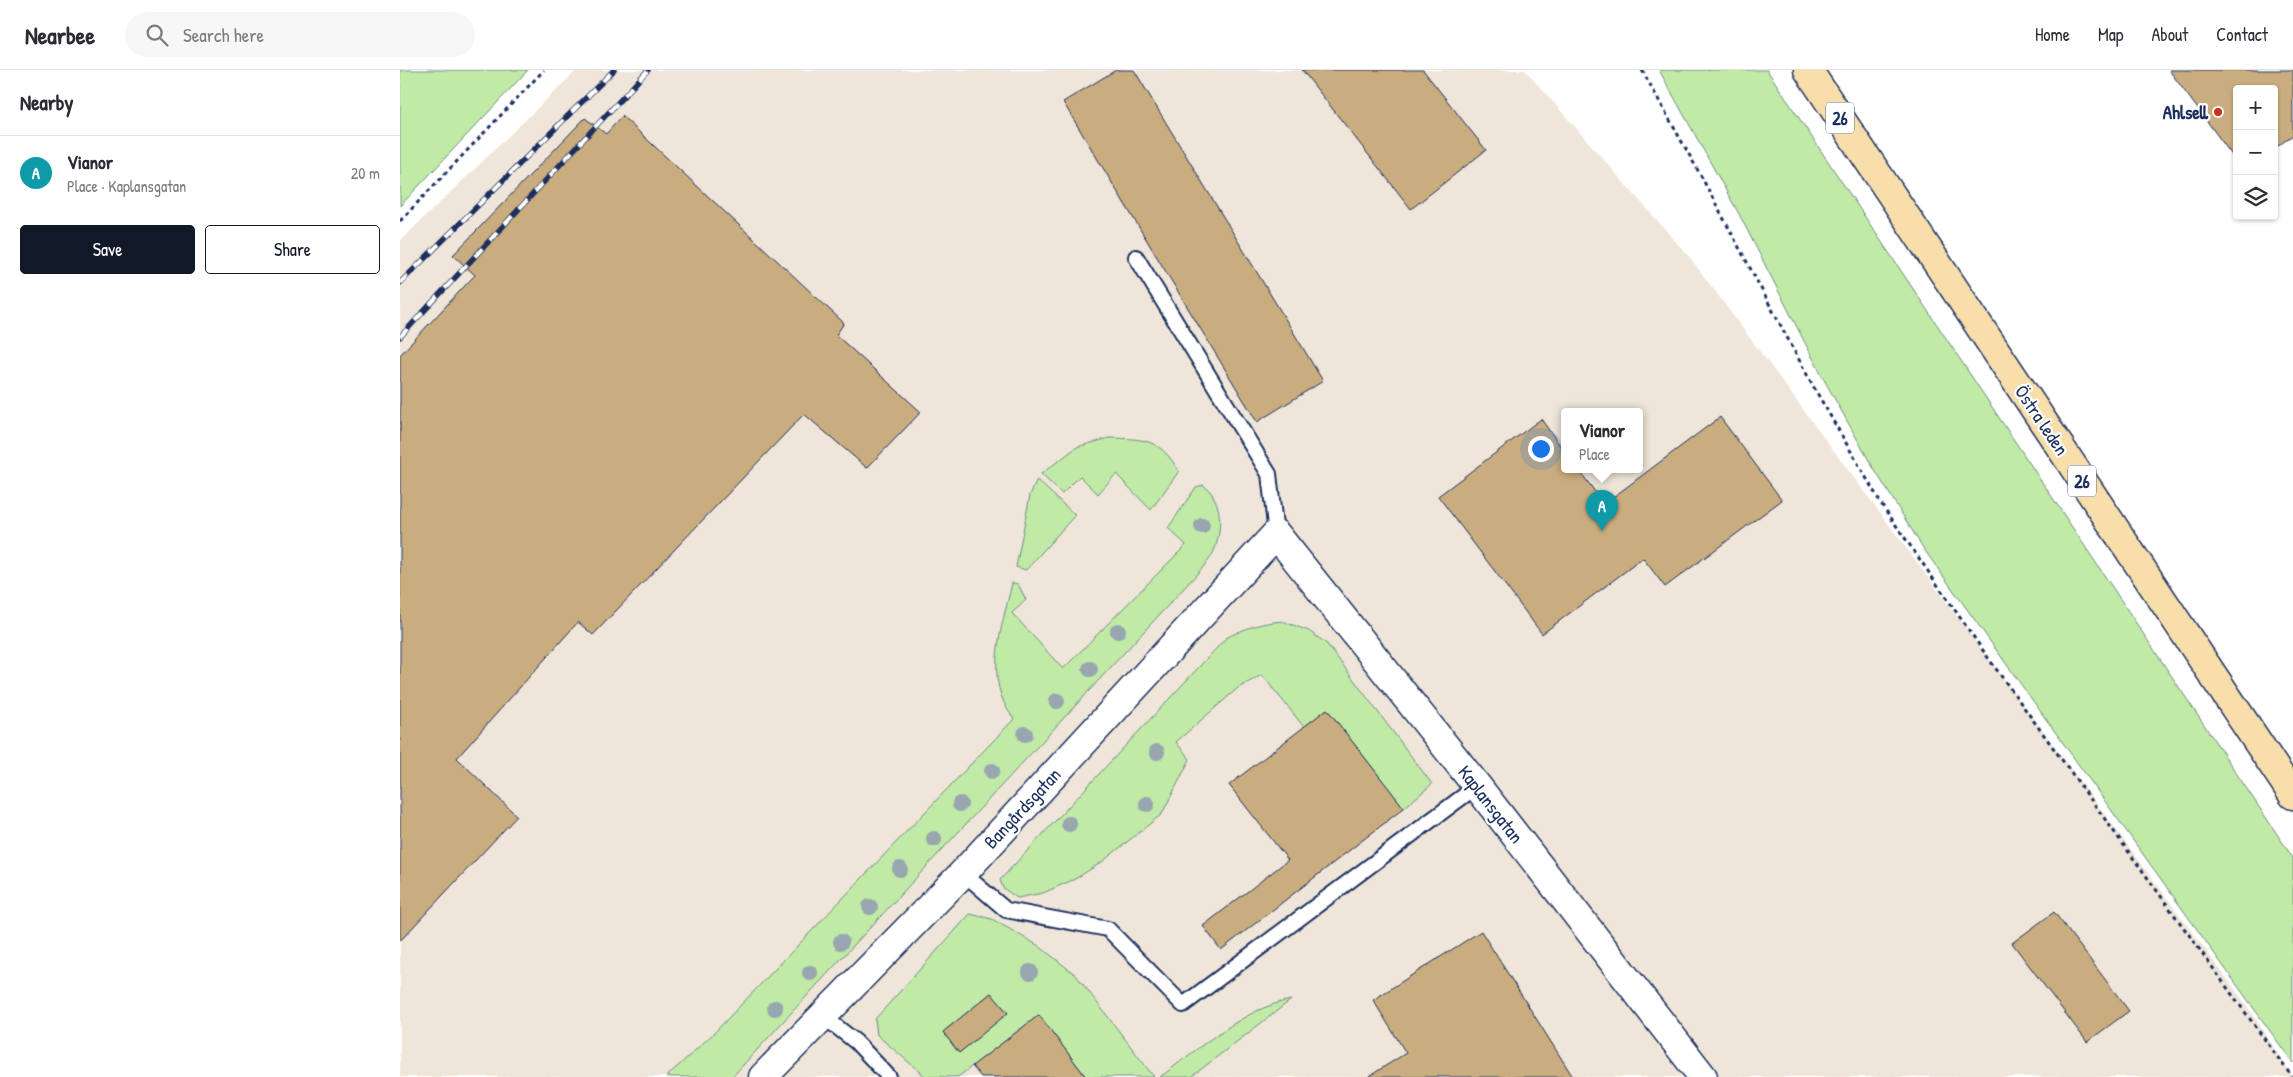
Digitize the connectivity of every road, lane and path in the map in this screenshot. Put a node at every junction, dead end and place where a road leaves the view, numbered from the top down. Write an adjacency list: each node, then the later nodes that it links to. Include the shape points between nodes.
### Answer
1 (544, 70): 4 (path)
2 (1642, 70): 14 (path, via 1813,386 1882,505 1991,662)
3 (1808, 70): 8 (highway, Östra leden / 26)
4 (400, 221)
5 (1136, 257): 6 (lane, via 1269,474)
6 (1276, 534): 7 (street, Kaplansgatan); 9 (street, Bangårdsgatan)
7 (1477, 786): 9 (lane, via 1183,1005 1108,929 1006,910); 13 (street, Kaplansgatan)
8 (2293, 795)
9 (963, 873): 10 (street, Bangårdsgatan)
10 (823, 1016): 11 (street, Bangårdsgatan); 12 (lane, via 856,1042)
11 (763, 1077)
12 (889, 1077)
13 (1703, 1077)
14 (2292, 1077)

